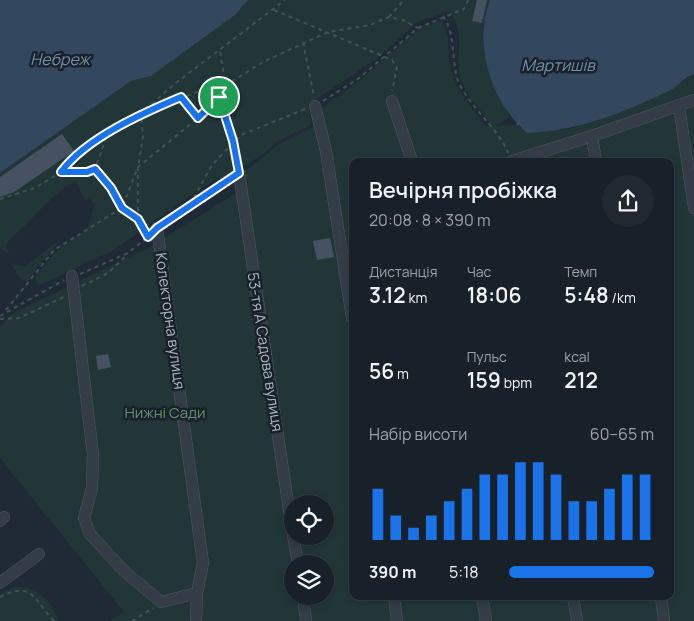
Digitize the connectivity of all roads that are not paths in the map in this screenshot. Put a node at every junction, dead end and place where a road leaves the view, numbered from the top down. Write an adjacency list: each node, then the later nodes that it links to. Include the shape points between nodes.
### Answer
1 (694, 100): 4 (street)
2 (392, 101): 6 (street)
3 (315, 106): 13 (street, via 326,151)
4 (679, 106): 5 (street); 10 (street)
5 (592, 136): 7 (street); 8 (street)
6 (411, 158)
7 (510, 158)
8 (596, 158)
9 (239, 173): 14 (street, 53-тя А Садова вулиця)
10 (694, 208)
11 (157, 228): 17 (street, Колекторна вулиця, via 203,563)
12 (72, 276): 17 (street, via 93,455 92,488 84,518 90,534 124,571 161,602)
13 (349, 299)
14 (287, 495)
15 (39, 554): 16 (street)
16 (0, 583)
17 (197, 593): 23 (street, Колекторна вулиця)
18 (394, 600): 25 (street)
19 (483, 600): 26 (street)
20 (574, 600): 27 (street)
21 (661, 600): 28 (street)
22 (303, 605): 24 (street)
23 (196, 621)
24 (306, 621)
25 (397, 621)
26 (486, 621)
27 (577, 621)
28 (664, 621)

